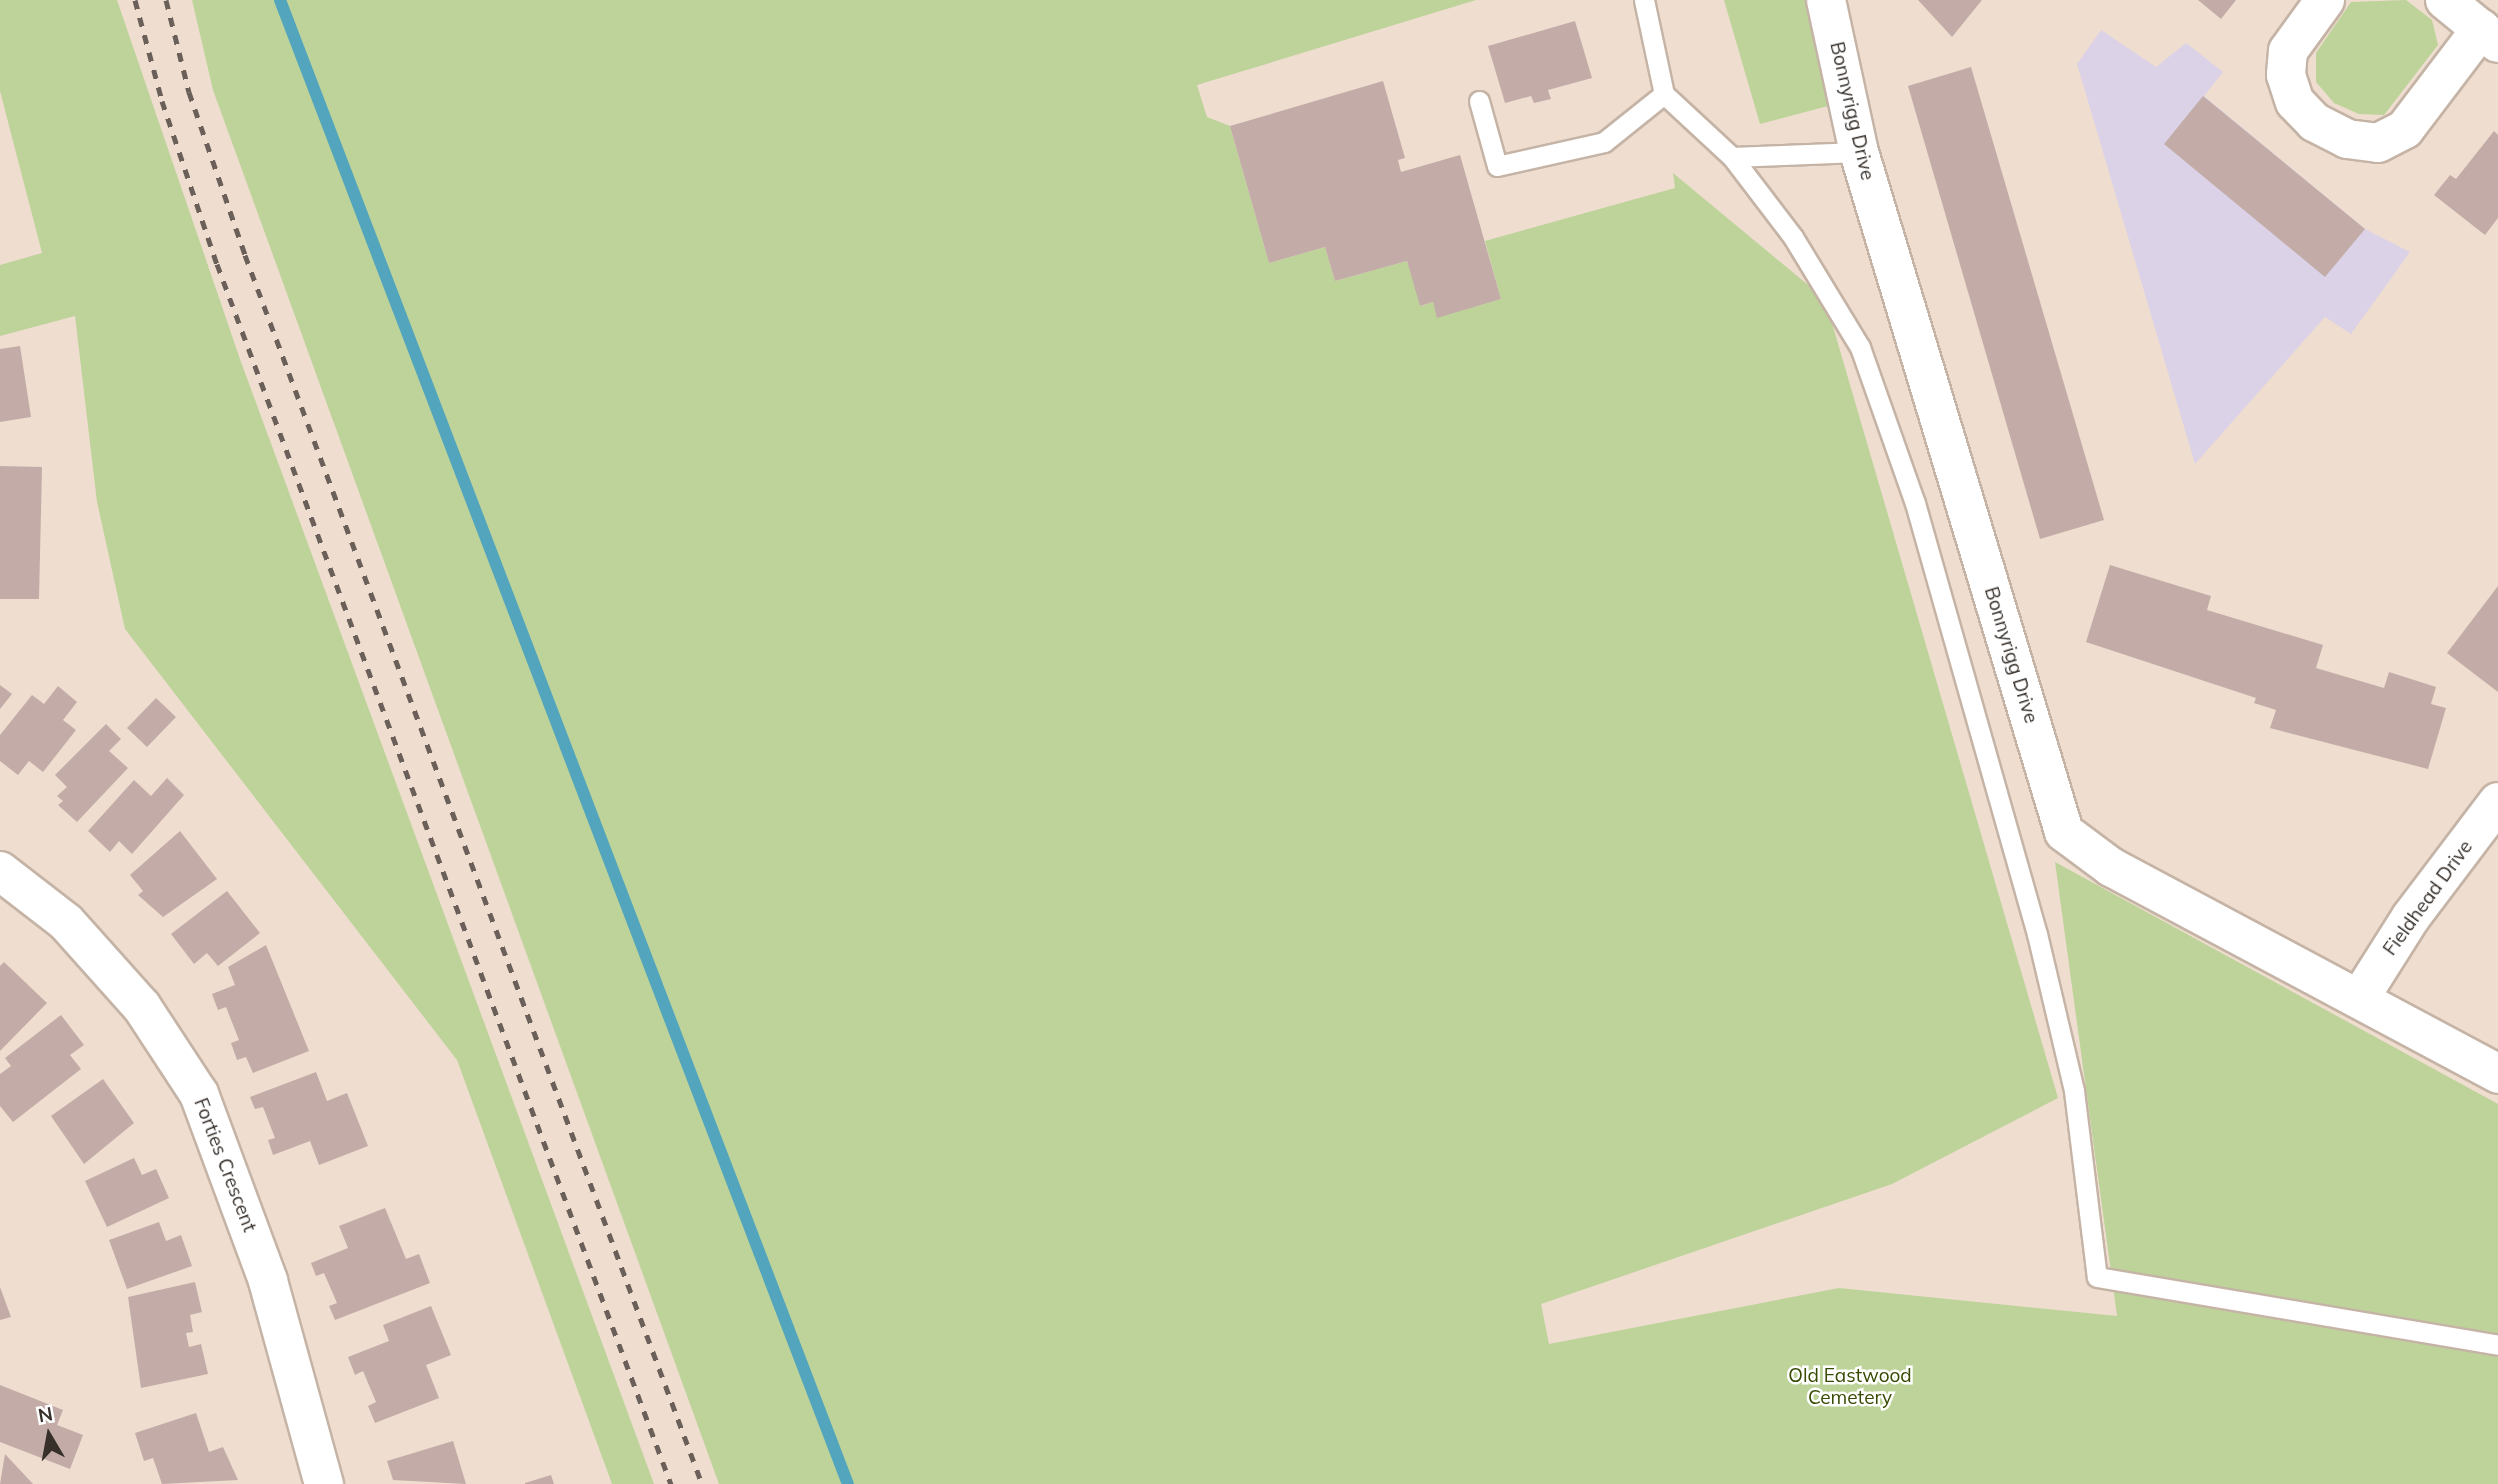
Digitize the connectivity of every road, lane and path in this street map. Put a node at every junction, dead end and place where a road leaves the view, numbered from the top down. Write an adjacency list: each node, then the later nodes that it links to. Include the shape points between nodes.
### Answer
1 (1644, 0): 6 (lane)
2 (1826, 0): 8 (street, Bonnyrigg Drive)
3 (2325, 0): 5 (street, via 2288,51 2286,75 2295,102 2314,122 2347,139 2378,143 2404,129)
4 (2445, 0): 5 (street)
5 (2489, 36)
6 (1664, 94): 7 (lane, via 1604,142 1497,166); 9 (lane)
7 (1479, 101)
8 (1859, 152): 9 (lane); 12 (street, Bonnyrigg Drive, via 2064,832 2111,867)
9 (1732, 157): 14 (lane, via 1793,237 1860,347 1915,503 2036,934 2074,1091 2097,1277)
10 (2498, 802): 12 (street, Fieldhead Drive, via 2411,917)
11 (0, 871): 15 (street, Forties Crescent, via 66,922 142,1007 199,1094 268,1281)
12 (2361, 996): 13 (street, Bonnyrigg Drive)
13 (2498, 1074)
14 (2498, 1345)
15 (324, 1484)

